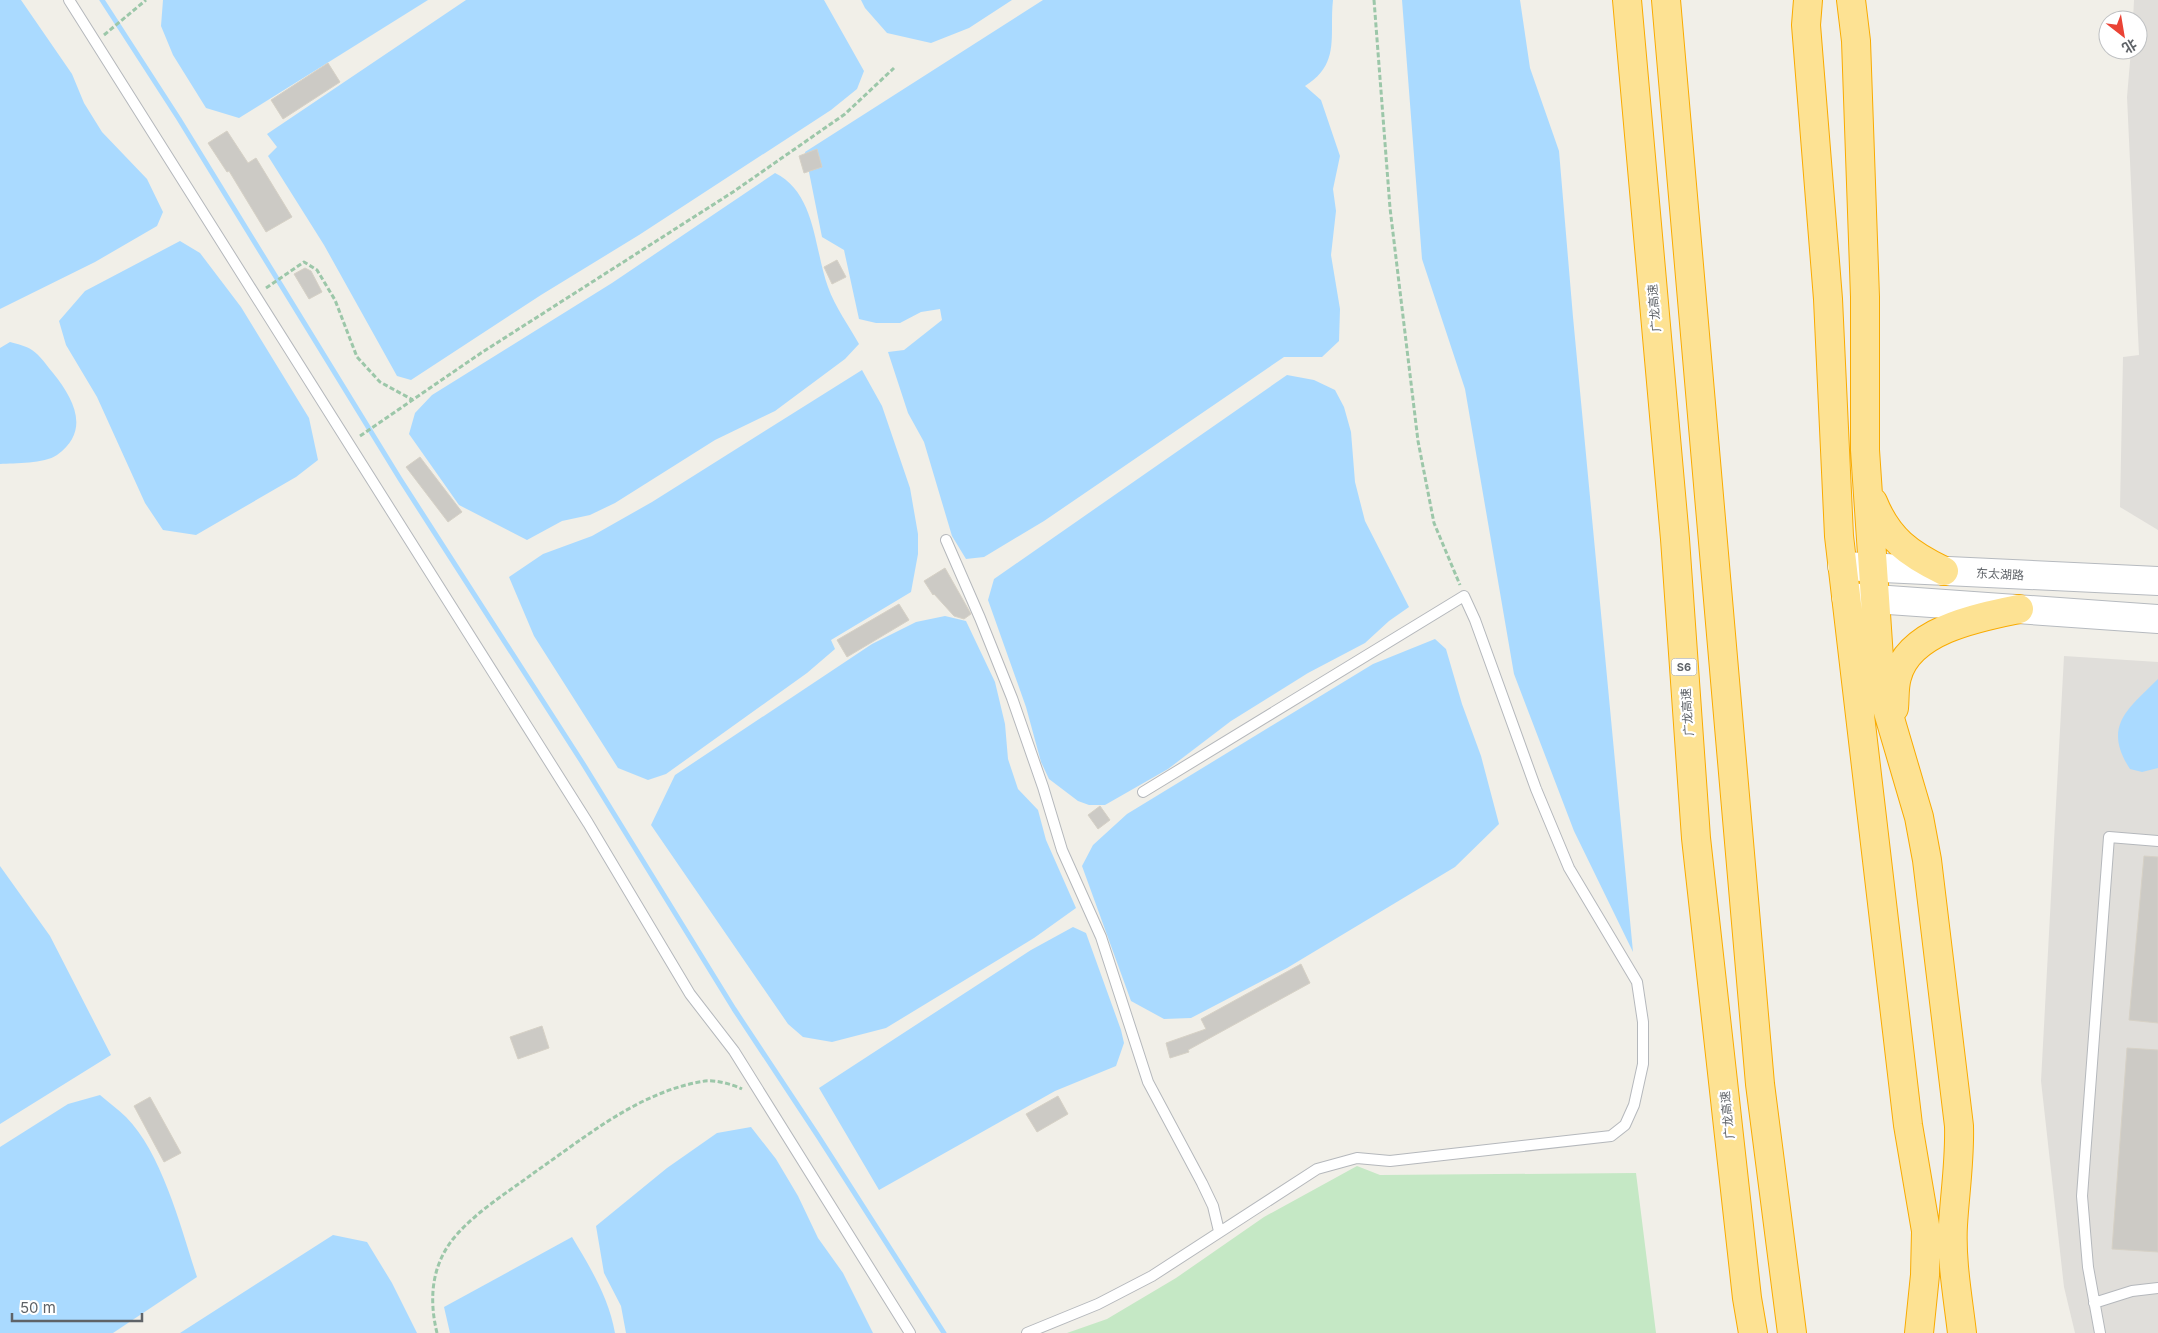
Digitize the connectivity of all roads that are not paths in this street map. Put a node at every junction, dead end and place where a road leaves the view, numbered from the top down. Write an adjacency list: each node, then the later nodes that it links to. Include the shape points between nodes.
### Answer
1 (69, 0): 24 (lane, via 588,823 690,994 734,1051)
2 (1627, 0): 26 (highway, 广龙高速 / S6, via 1674,529 1696,838)
3 (1666, 0): 27 (highway, via 1760,1084)
4 (1808, 0): 8 (highway, via 1806,24 1828,299)
5 (1851, 0): 6 (highway, via 1856,40 1865,297)
6 (1868, 490): 9 (highway); 10 (highway, via 1889,533 1917,558)
7 (946, 540): 21 (lane, via 1012,698 1062,850 1101,937 1148,1082 1213,1206)
8 (1842, 566): 9 (main road, 东太湖路); 13 (highway)
9 (1872, 567): 10 (main road, 东太湖路); 14 (highway)
10 (1944, 571): 11 (main road, 东太湖路)
11 (2097, 578): 12 (main road, 东太湖路); 16 (main road, via 2083,584 2077,597 2079,606)
12 (2158, 582)
13 (1846, 596): 14 (main road); 28 (highway, via 1908,1125 1926,1231)
14 (1874, 598): 15 (main road); 18 (highway, via 1881,688)
15 (2019, 609): 16 (main road); 18 (highway, via 1980,617 1936,633 1911,651 1897,676)
16 (2096, 614): 17 (main road)
17 (2158, 619)
18 (1894, 737): 29 (highway, via 1919,817 1927,860 1958,1126 1960,1156 1953,1227)
19 (1143, 792): 21 (lane, via 1464,596 1569,868 1637,982 1643,1022 1643,1064 1634,1105 1625,1125 1611,1136 1390,1161 1356,1158 1317,1169)
20 (2158, 841): 23 (lane, via 2109,837 2082,1196)
21 (1219, 1231): 25 (lane, via 1152,1276 1098,1304)
22 (2158, 1288): 23 (lane, via 2132,1291)
23 (2094, 1303): 30 (lane)
24 (910, 1333)
25 (1027, 1333)
26 (1753, 1333)
27 (1792, 1333)
28 (1919, 1333)
29 (1962, 1333)
30 (2100, 1333)

